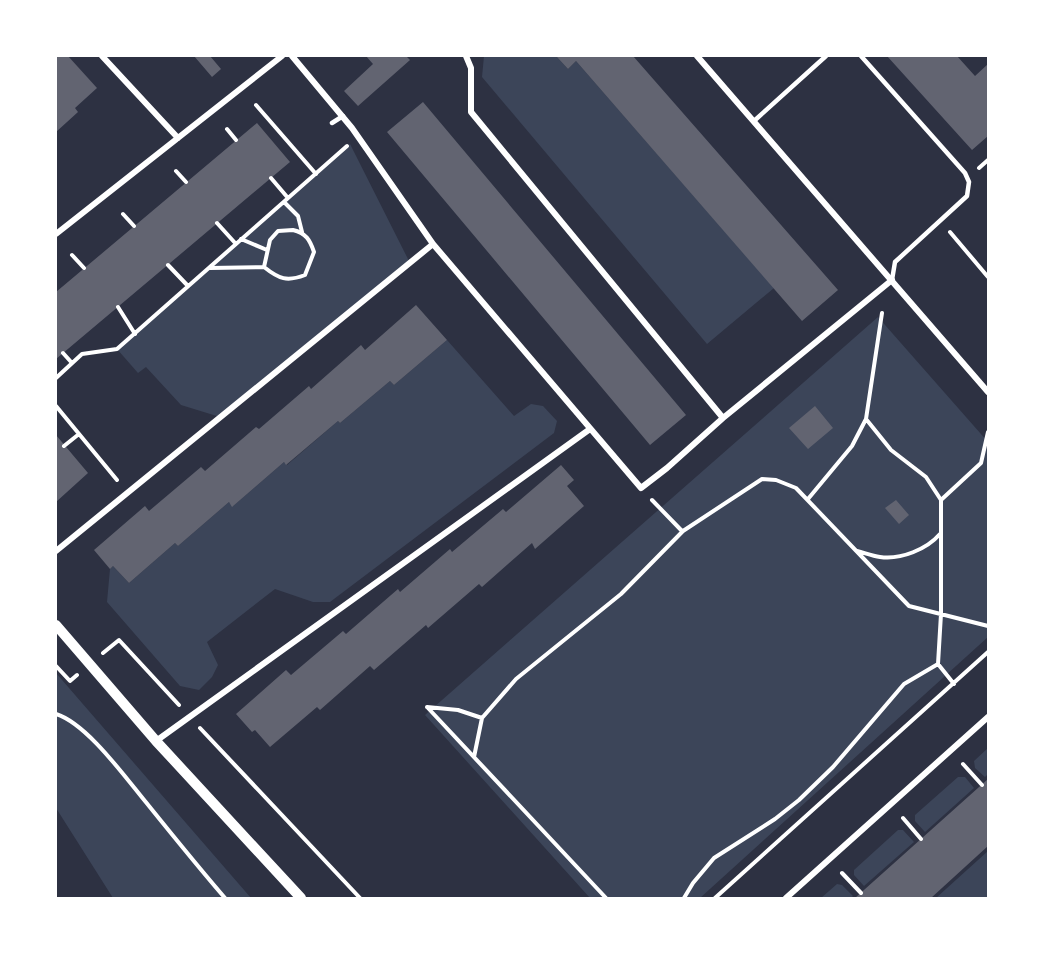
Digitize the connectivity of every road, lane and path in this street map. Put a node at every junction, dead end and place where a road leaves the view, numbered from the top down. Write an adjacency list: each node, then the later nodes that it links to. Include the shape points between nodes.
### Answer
1 (102, 56): 14 (street)
2 (282, 56): 14 (street)
3 (292, 56): 9 (street)
4 (466, 56): 48 (street, via 471,68 471,112)
5 (697, 56): 10 (street)
6 (826, 56): 10 (lane)
7 (861, 56): 23 (lane, via 965,173 969,182 967,196)
8 (256, 105): 17 (path)
9 (343, 116): 11 (lane); 13 (street)
10 (754, 121): 38 (street)
11 (332, 123)
12 (227, 129): 15 (path)
13 (358, 137): 17 (path); 30 (street)
14 (178, 138): 27 (street)
15 (236, 140)
16 (176, 171): 19 (path)
17 (316, 174): 20 (path)
18 (271, 178): 20 (path)
19 (186, 182)
20 (288, 198): 21 (path)
21 (284, 202): 26 (path, via 298,216); 28 (path)
22 (123, 214): 25 (path)
23 (940, 221): 37 (path); 38 (lane, via 895,262)
24 (217, 223): 29 (path)
25 (134, 226)
26 (302, 232): 31 (path, via 278,231); 35 (path, via 314,252 305,274 292,280 276,276)
27 (56, 234)
28 (241, 239): 29 (path); 31 (path)
29 (236, 244): 34 (path)
30 (434, 244): 50 (street); 55 (street)
31 (267, 250): 35 (path)
32 (72, 255): 36 (path)
33 (168, 265): 39 (path)
34 (210, 267): 35 (path); 39 (path)
35 (264, 267)
36 (84, 268)
37 (988, 277)
38 (892, 280): 46 (street); 48 (street)
39 (188, 286): 42 (path)
40 (118, 307): 42 (path)
41 (882, 314): 49 (path)
42 (135, 334): 44 (path, via 117,349 82,354)
43 (63, 353): 44 (path)
44 (72, 363): 45 (path)
45 (56, 378)
46 (988, 392)
47 (56, 406): 52 (path)
48 (723, 418): 54 (street)
49 (866, 418): 56 (path, via 852,446); 57 (path, via 891,450 926,477)
50 (590, 429): 54 (street); 72 (street)
51 (988, 432): 57 (path, via 981,463)
52 (79, 434): 53 (path); 55 (path)
53 (64, 446)
54 (641, 488): 58 (path)
55 (127, 492): 61 (street)
56 (808, 499): 58 (path, via 796,488 762,479); 60 (path)
57 (941, 500): 59 (path)
58 (683, 531): 74 (path, via 621,594 516,679)
59 (940, 534): 60 (path, via 927,546 904,556 882,557); 62 (path)
60 (856, 550): 62 (path, via 909,606)
61 (56, 551)
62 (941, 614): 64 (path); 67 (path)
63 (56, 625): 75 (street)
64 (988, 626)
65 (118, 640): 72 (path)
66 (988, 652): 70 (path)
67 (938, 664): 70 (path); 87 (path, via 904,684 807,793 714,858)
68 (56, 666): 69 (path)
69 (70, 681)
70 (954, 684): 88 (path)
71 (56, 714): 83 (path, via 84,730)
72 (190, 716): 75 (street); 85 (path)
73 (988, 717): 89 (street)
74 (482, 718): 76 (path); 76 (path, via 458,710 427,707)
75 (156, 741): 84 (street)
76 (474, 757): 86 (path)
77 (963, 764): 78 (path)
78 (982, 785)
79 (903, 818): 80 (path)
80 (921, 839)
81 (842, 873): 82 (path)
82 (861, 893)
83 (225, 898)
84 (301, 898)
85 (360, 898)
86 (606, 898)
87 (684, 898)
88 (715, 898)
89 (786, 898)

